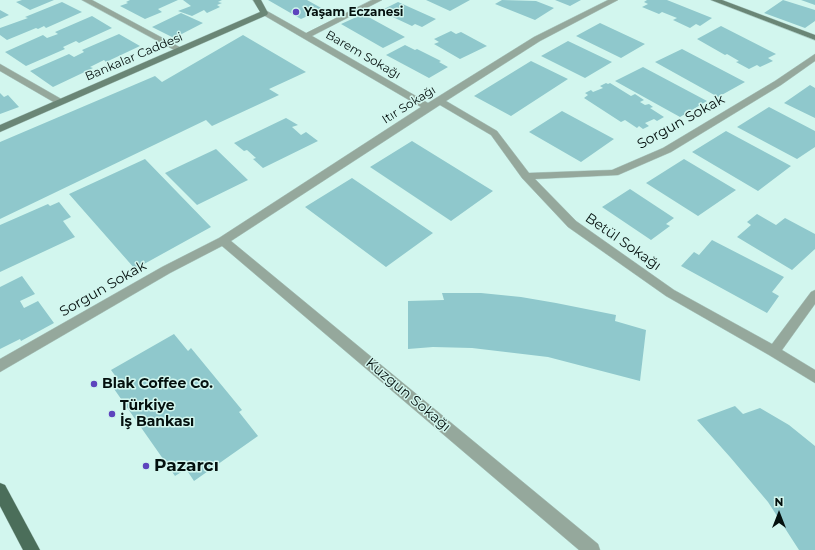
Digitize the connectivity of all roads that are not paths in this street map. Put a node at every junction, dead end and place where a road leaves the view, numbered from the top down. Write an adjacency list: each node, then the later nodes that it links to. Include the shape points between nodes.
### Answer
1 (86, 0): 9 (street)
2 (257, 0): 6 (street)
3 (378, 0): 7 (street)
4 (614, 0): 12 (street, Itır Sokağı, via 538,39)
5 (715, 0): 8 (street)
6 (264, 13): 7 (street, Barem Sokağı); 9 (street, Bankalar Caddesi)
7 (306, 36): 14 (street, Barem Sokağı)
8 (815, 38)
9 (181, 50): 13 (street, Bankalar Caddesi)
10 (815, 58): 16 (street, Sorgun Sokak, via 667,150 614,173)
11 (0, 67): 13 (street)
12 (440, 101): 14 (street, Itır Sokağı); 16 (street, Betül Sokağı, via 494,133)
13 (60, 102): 15 (street, Bankalar Caddesi)
14 (428, 107): 17 (street, Itır Sokağı)
15 (0, 129)
16 (526, 176): 19 (street, Betül Sokağı, via 572,224 670,293)
17 (223, 241): 20 (street, Sorgun Sokak, via 166,270); 24 (street, Kuzgun Sokağı)
18 (815, 295): 19 (street)
19 (774, 351): 21 (street, Betül Sokağı)
20 (0, 366)
21 (815, 377)
22 (0, 490): 23 (main road)
23 (32, 550)
24 (592, 550)

